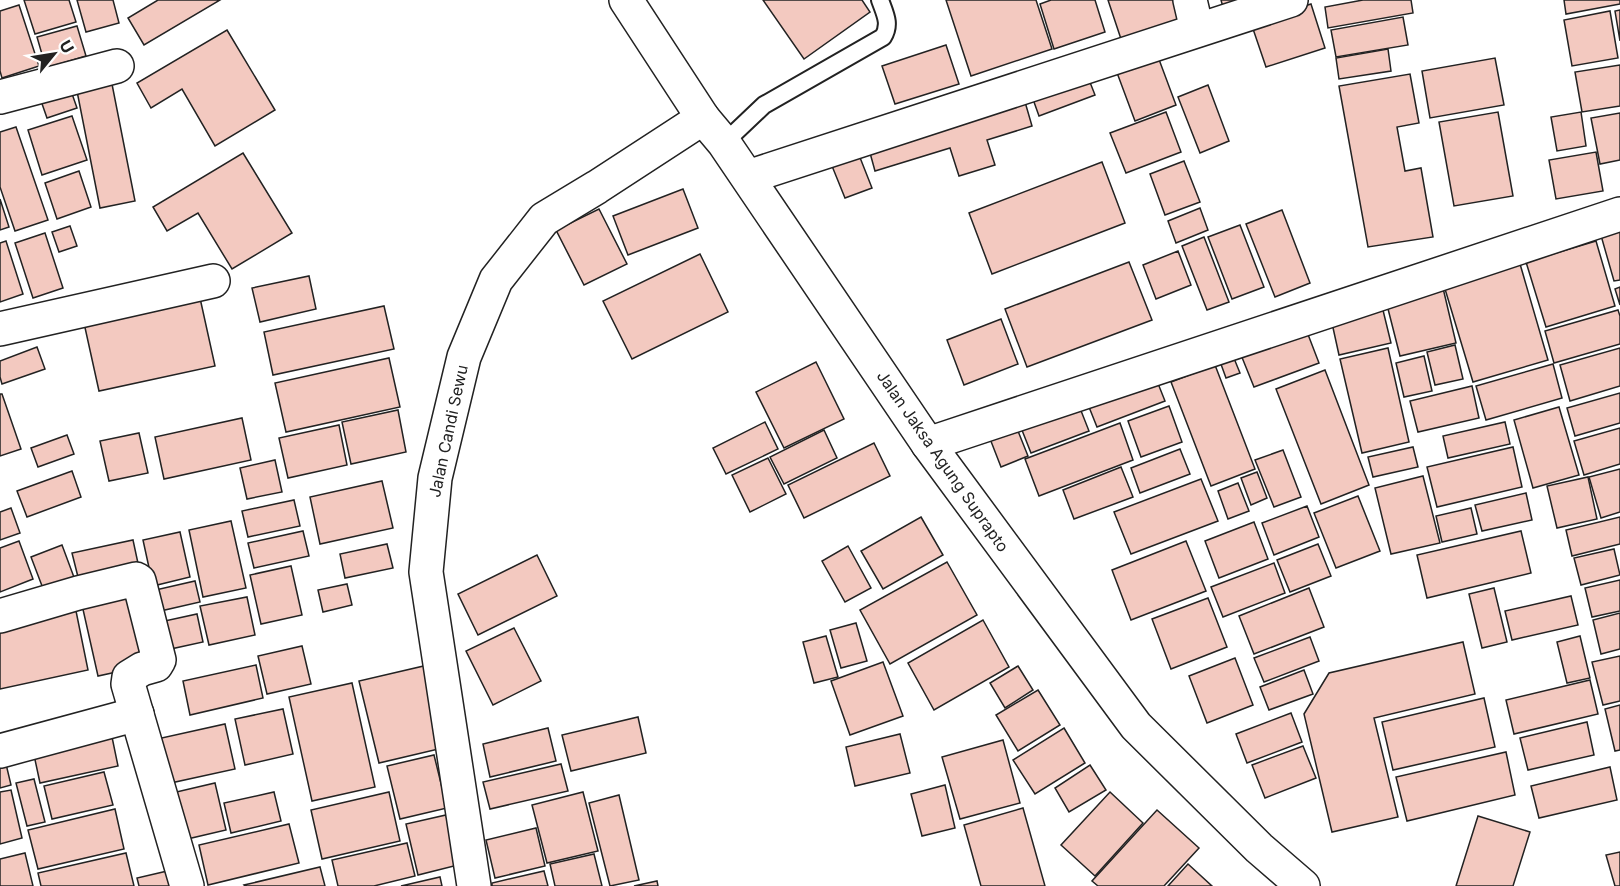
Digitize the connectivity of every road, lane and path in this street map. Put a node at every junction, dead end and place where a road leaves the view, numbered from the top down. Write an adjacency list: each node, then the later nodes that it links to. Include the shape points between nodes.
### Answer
1 (626, 0): 7 (street, Jalan Jaksa Agung Suprapto)
2 (880, 0): 8 (lane, via 888,22 883,37 764,105)
3 (1291, 0): 4 (street)
4 (1194, 15): 9 (street)
5 (117, 66): 6 (street)
6 (0, 97)
7 (703, 118): 8 (street, Jalan Jaksa Agung Suprapto); 18 (street, Jalan Candi Sewu, via 544,219 496,280 464,357 435,478 426,572)
8 (724, 143): 9 (street, Jalan Jaksa Agung Suprapto)
9 (748, 177): 13 (street, Jalan Jaksa Agung Suprapto)
10 (1620, 214): 13 (street)
11 (213, 281): 12 (street)
12 (0, 329)
13 (928, 444): 19 (street, Jalan Jaksa Agung Suprapto, via 1136,726 1259,848)
14 (0, 616): 15 (street, via 78,593 139,581 159,660 129,677)
15 (137, 714): 16 (street); 17 (street)
16 (0, 751)
17 (187, 886)
18 (474, 886)
19 (1303, 886)

